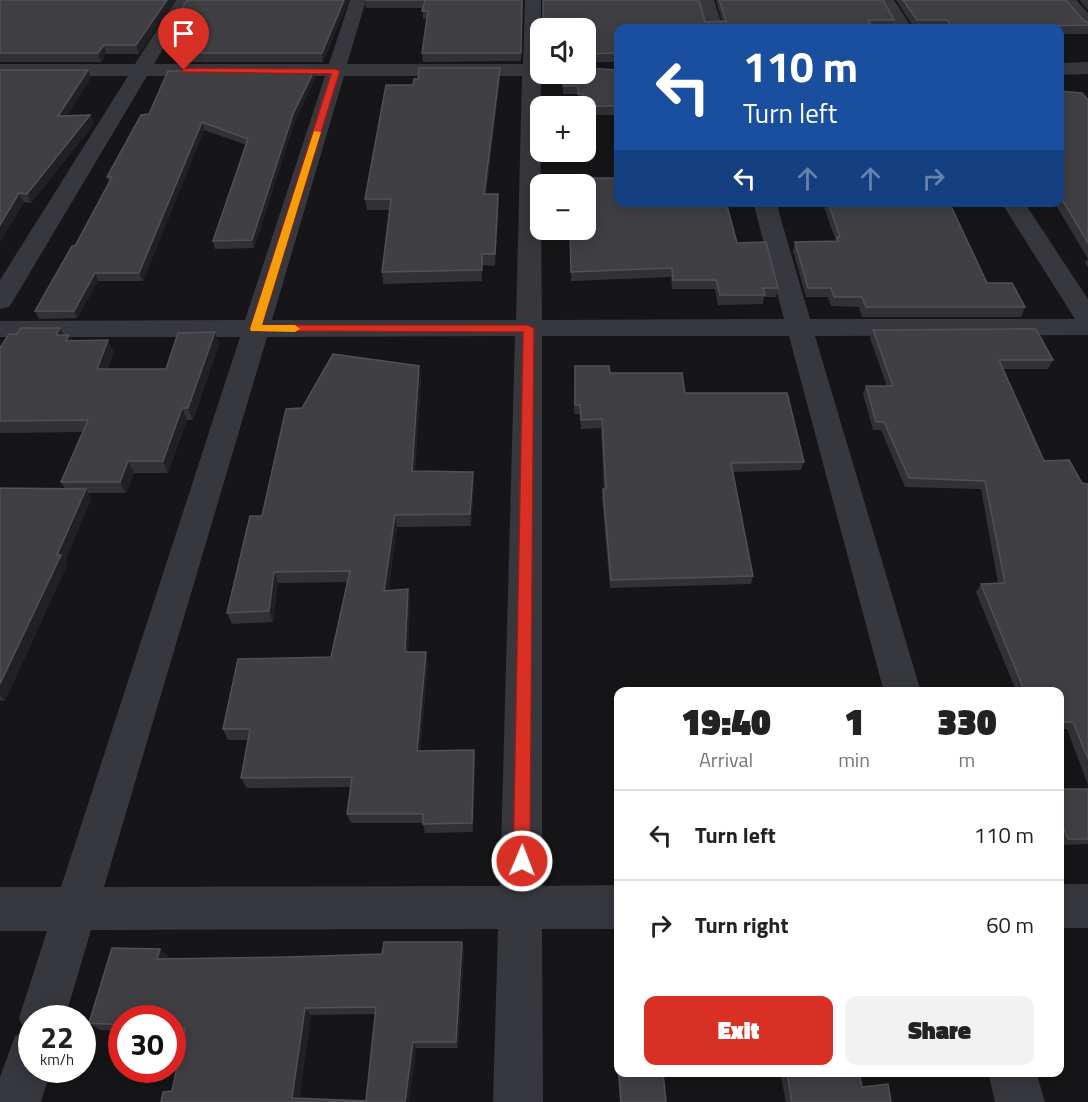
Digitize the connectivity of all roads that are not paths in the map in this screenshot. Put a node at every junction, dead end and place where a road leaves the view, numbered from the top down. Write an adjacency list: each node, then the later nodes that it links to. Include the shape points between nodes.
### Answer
1 (184, 0): 14 (street)
2 (358, 0): 16 (street)
3 (533, 0): 7 (street)
4 (706, 0): 8 (street)
5 (886, 0): 9 (street)
6 (1067, 0): 10 (street)
7 (534, 18)
8 (713, 24)
9 (901, 24)
10 (1088, 24)
11 (1088, 68): 12 (street)
12 (1064, 69)
13 (0, 70): 14 (street)
14 (141, 70): 16 (street); 20 (street)
15 (530, 70): 16 (street)
16 (336, 71): 26 (street)
17 (536, 84): 23 (street)
18 (765, 207): 24 (street)
19 (1015, 207): 21 (street)
20 (0, 301)
21 (1088, 319)
22 (1088, 327): 24 (street)
23 (528, 328): 24 (street); 26 (street); 30 (street)
24 (800, 328): 27 (street)
25 (0, 329): 26 (street)
26 (255, 329): 32 (street)
27 (902, 687)
28 (1064, 906): 29 (street)
29 (1088, 906)
30 (521, 907): 31 (street); 32 (street); 38 (street)
31 (614, 907)
32 (77, 908): 33 (street); 34 (street)
33 (0, 909)
34 (46, 1005)
35 (1013, 1077): 39 (street)
36 (22, 1083): 37 (street)
37 (16, 1102)
38 (518, 1102)
39 (1020, 1102)

